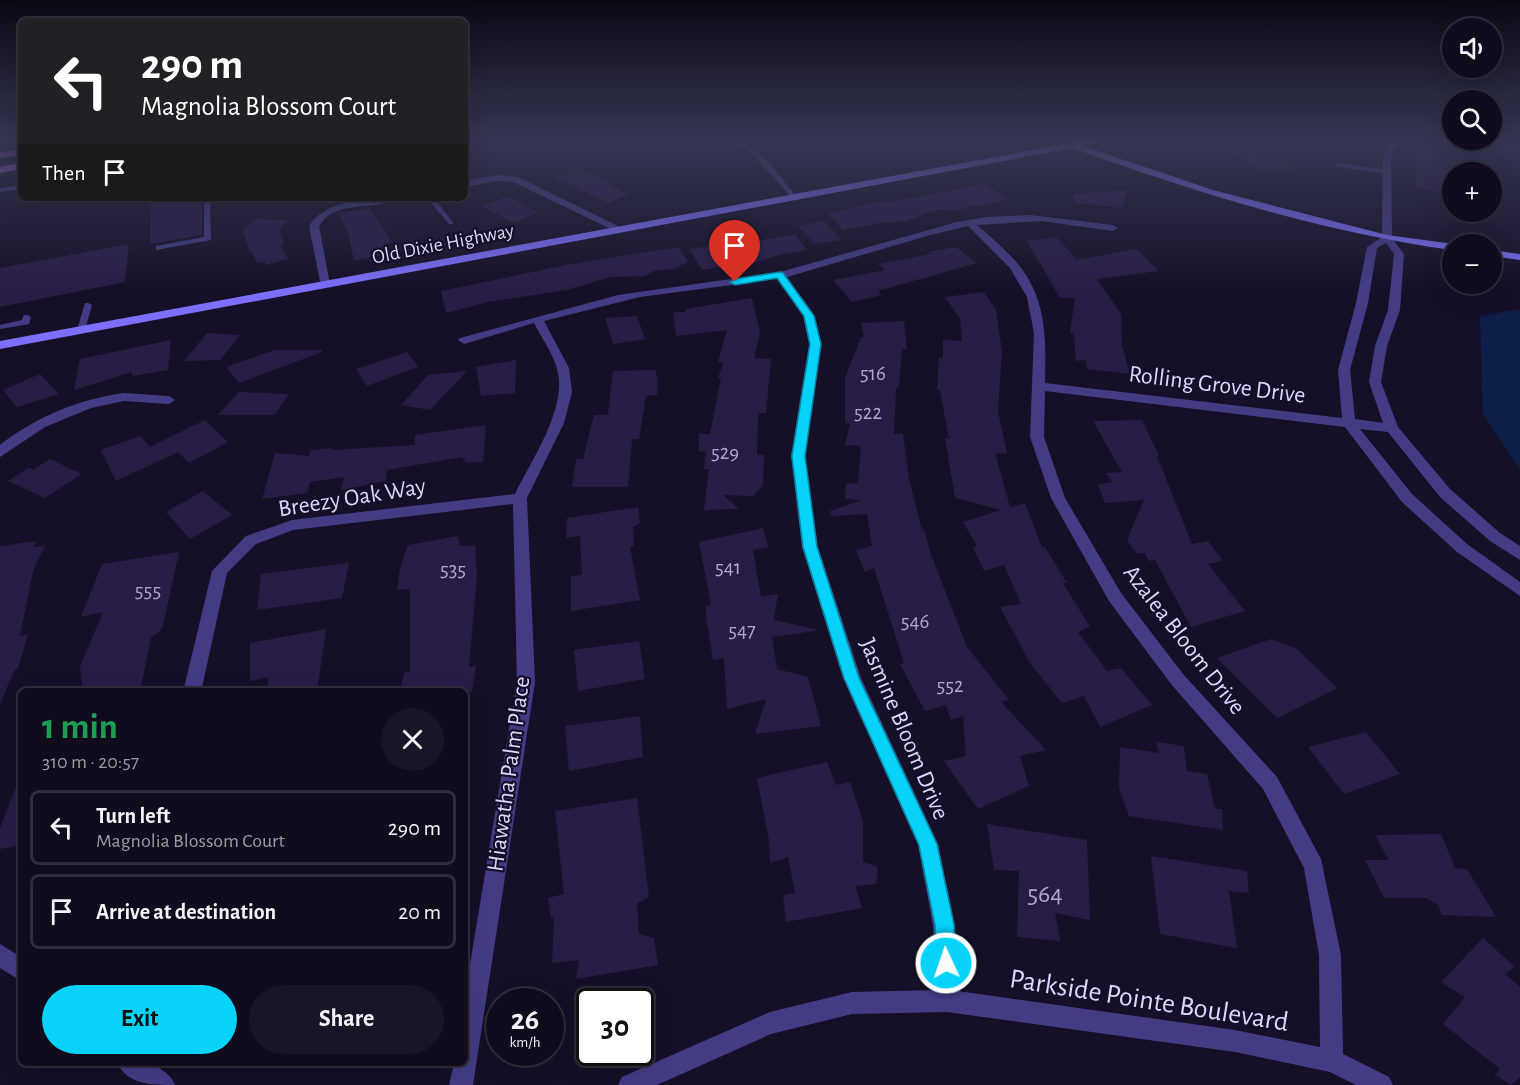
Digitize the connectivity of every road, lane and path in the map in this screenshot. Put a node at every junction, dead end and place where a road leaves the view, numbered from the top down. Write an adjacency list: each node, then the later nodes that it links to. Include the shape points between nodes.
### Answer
1 (537, 190): 13 (street)
2 (787, 190): 6 (lane)
3 (833, 190): 6 (street, Old Dixie Highway)
4 (1203, 190): 14 (street)
5 (1386, 190): 14 (street)
6 (794, 197): 13 (street, Old Dixie Highway)
7 (207, 201): 16 (lane, via 208,238)
8 (372, 201): 20 (street, via 340,207 316,220)
9 (433, 201): 10 (lane)
10 (452, 223)
11 (970, 223): 12 (street, via 1017,218); 19 (street); 28 (street, Azalea Bloom Drive, via 1014,266 1032,297 1040,333)
12 (1113, 228)
13 (619, 229): 20 (street, Old Dixie Highway)
14 (1387, 238): 15 (street); 30 (street, via 1372,247 1344,370); 31 (street, via 1399,254 1394,310 1375,382)
15 (1442, 246)
16 (159, 248)
17 (1502, 255): 18 (street)
18 (1520, 257)
19 (780, 275): 23 (street, via 641,294); 39 (street, Jasmine Bloom Drive, via 809,316 815,344 798,456 810,547 852,678 928,844 944,925)
20 (325, 284): 25 (street, Old Dixie Highway)
21 (88, 305): 25 (lane)
22 (27, 316): 24 (lane, via 26,322)
23 (537, 319): 26 (street); 33 (street, Hiawatha Palm Place, via 563,369 566,392 557,423)
24 (0, 327)
25 (81, 330): 27 (street, Old Dixie Highway)
26 (464, 340)
27 (0, 345)
28 (1038, 386): 30 (street, Rolling Grove Drive); 41 (street, Azalea Bloom Drive, via 1037,436 1058,498 1115,597 1177,679 1270,783 1314,866 1330,955)
29 (169, 400): 32 (street, via 120,397 69,410 19,436)
30 (1349, 423): 31 (street, Rolling Grove Drive); 35 (street, via 1407,498 1462,548)
31 (1392, 428): 34 (street, via 1445,493)
32 (0, 452)
33 (520, 498): 36 (street, Breezy Oak Way, via 292,525 251,540 220,571); 40 (street, Hiawatha Palm Place, via 526,681)
34 (1520, 554)
35 (1520, 590)
36 (193, 688)
37 (0, 955): 38 (street)
38 (18, 968)
39 (947, 1001): 41 (street, Parkside Pointe Boulevard, via 1235,1041); 46 (street, Parkside Pointe Boulevard, via 852,1003 770,1023)
40 (468, 1044)
41 (1332, 1061): 47 (street, Parkside Pointe Boulevard)
42 (133, 1066): 44 (street)
43 (465, 1066): 45 (street, Hiawatha Palm Place)
44 (163, 1085)
45 (462, 1085)
46 (630, 1085)
47 (1381, 1085)

